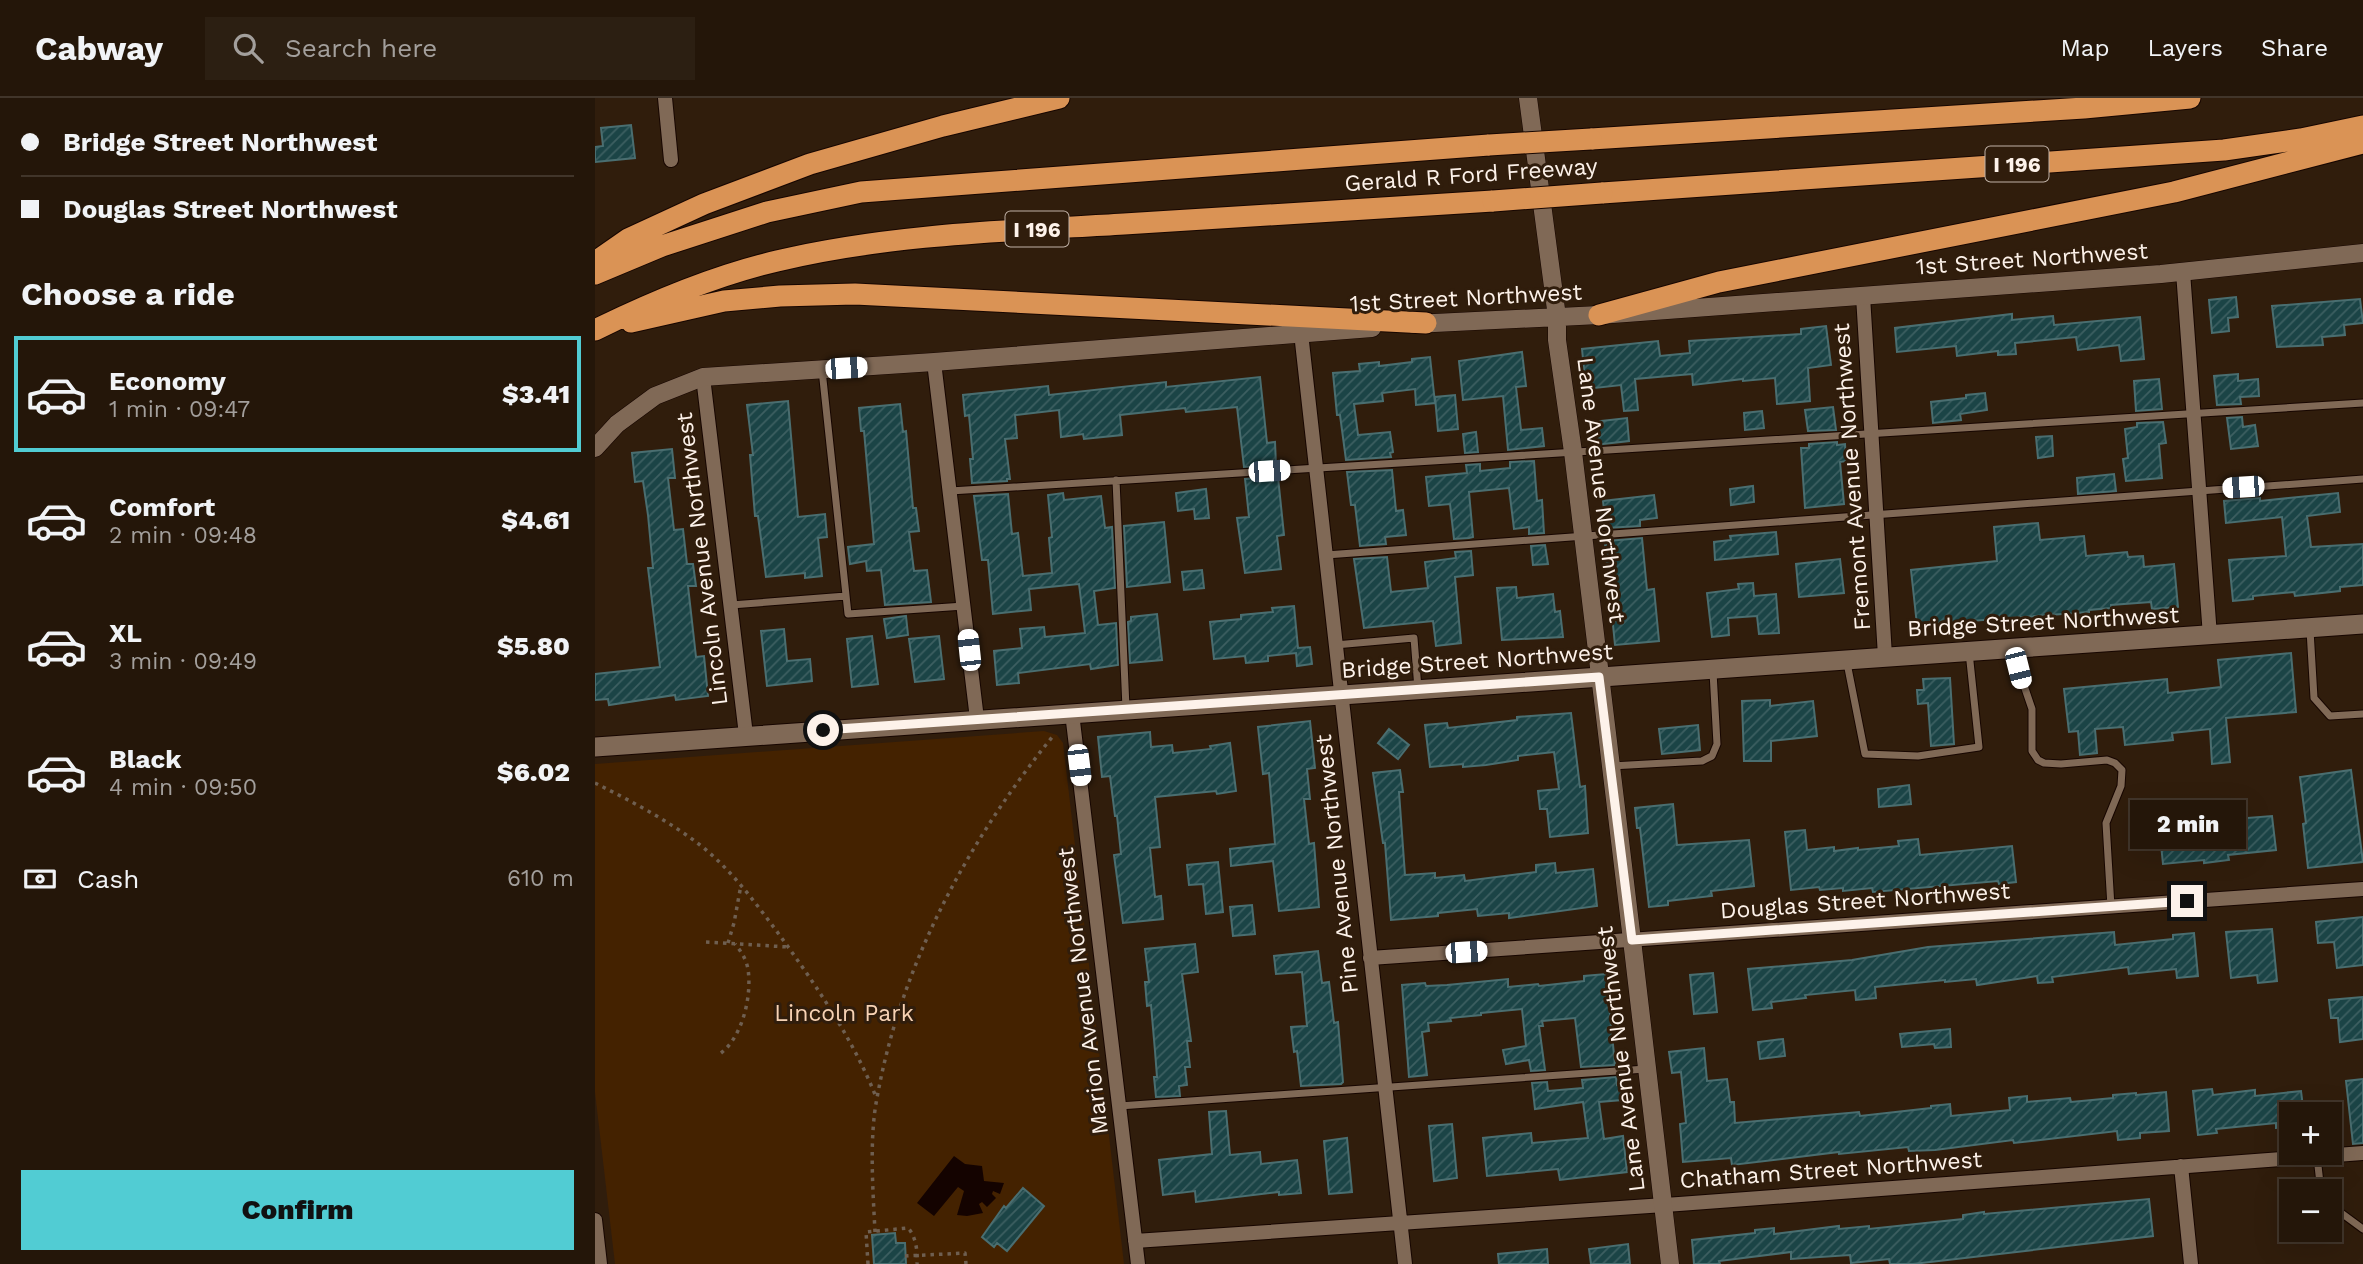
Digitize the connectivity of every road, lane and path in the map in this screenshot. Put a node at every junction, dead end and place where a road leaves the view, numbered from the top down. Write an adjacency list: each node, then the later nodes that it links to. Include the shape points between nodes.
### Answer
1 (665, 98): 7 (street)
2 (1059, 98): 9 (highway, via 810,164 704,204 628,239)
3 (1528, 98): 14 (street, Lane Avenue Northwest)
4 (2190, 98): 11 (highway, Gerald R Ford Freeway / I 196, bridge, via 861,192 767,212 662,246)
5 (2363, 126): 16 (highway, Gerald R Ford Freeway / I 196, bridge, via 2224,150 865,244 713,279 658,299)
6 (2363, 143): 13 (highway, via 2174,192 1719,282)
7 (671, 160)
8 (2363, 253): 10 (street, 1st Street Northwest)
9 (595, 262)
10 (2183, 272): 12 (street, 1st Street Northwest); 22 (street)
11 (595, 274)
12 (1863, 296): 13 (street, 1st Street Northwest); 23 (street, Fremont Avenue Northwest)
13 (1599, 315): 14 (street, 1st Street Northwest)
14 (1557, 317): 15 (street, 1st Street Northwest); 25 (street, Lane Avenue Northwest)
15 (1426, 323): 16 (highway, via 855,294 724,301); 17 (street, 1st Street Northwest)
16 (595, 331)
17 (1301, 333): 18 (street, 1st Street Northwest); 26 (street, Pine Avenue Northwest)
18 (935, 362): 19 (street, 1st Street Northwest); 30 (street)
19 (822, 369): 20 (street, 1st Street Northwest); 34 (lane)
20 (702, 377): 24 (street, 1st Street Northwest, via 655,396 617,424); 35 (street, Lincoln Avenue Northwest)
21 (2363, 403): 22 (lane)
22 (2193, 413): 23 (lane); 29 (street)
23 (1872, 435): 25 (lane); 31 (street, Fremont Avenue Northwest)
24 (595, 448)
25 (1573, 452): 26 (lane); 32 (street, Lane Avenue Northwest)
26 (1316, 468): 28 (lane); 33 (street, Pine Avenue Northwest)
27 (2363, 479): 29 (lane)
28 (1116, 480): 30 (lane); 49 (lane)
29 (2199, 490): 31 (lane); 39 (street)
30 (950, 492): 36 (street)
31 (1877, 515): 32 (lane); 43 (street, Fremont Avenue Northwest)
32 (1583, 536): 33 (lane); 46 (street, Lane Avenue Northwest)
33 (1325, 555): 40 (street, Pine Avenue Northwest)
34 (846, 596): 35 (lane); 36 (lane, via 848,614)
35 (731, 604): 53 (street, Lincoln Avenue Northwest)
36 (964, 606): 52 (street)
37 (2363, 627): 38 (main road, Bridge Street Northwest)
38 (2309, 628): 39 (main road, Bridge Street Northwest); 51 (lane, via 2314,698 2330,716)
39 (2210, 636): 41 (main road, Bridge Street Northwest)
40 (1335, 645): 47 (lane, via 1414,638); 48 (street, Pine Avenue Northwest)
41 (2018, 648): 42 (main road, Bridge Street Northwest); 60 (lane, via 2018,668 2032,709 2032,751 2044,763 2107,760 2119,766 2121,786 2105,823)
42 (1969, 651): 43 (main road, Bridge Street Northwest); 44 (lane, via 1979,747 1918,756 1865,754)
43 (1885, 656): 44 (main road, Bridge Street Northwest)
44 (1846, 659): 45 (main road, Bridge Street Northwest)
45 (1713, 669): 46 (main road, Bridge Street Northwest); 56 (lane, via 1717,744 1712,756 1702,761)
46 (1599, 677): 47 (main road, Bridge Street Northwest); 56 (street, Lane Avenue Northwest)
47 (1418, 690): 48 (main road, Bridge Street Northwest)
48 (1341, 695): 49 (main road, Bridge Street Northwest); 66 (street, Pine Avenue Northwest)
49 (1126, 709): 50 (main road, Bridge Street Northwest)
50 (1072, 713): 52 (main road, Bridge Street Northwest); 71 (street, Marion Avenue Northwest)
51 (2363, 714)
52 (977, 719): 53 (main road, Bridge Street Northwest)
53 (746, 735): 55 (main road, Bridge Street Northwest)
54 (1053, 736): 70 (path, via 1016,781 943,904 904,997)
55 (595, 747)
56 (1611, 766): 61 (street, Lane Avenue Northwest)
57 (595, 783): 58 (path, via 700,845)
58 (741, 885): 63 (path); 65 (path)
59 (2363, 889): 60 (street, Douglas Street Northwest)
60 (2112, 906): 61 (street, Douglas Street Northwest)
61 (1632, 940): 66 (street, Douglas Street Northwest); 68 (street, Lane Avenue Northwest)
62 (706, 943): 63 (path)
63 (728, 943): 64 (path)
64 (736, 944): 65 (path); 67 (path, via 748,968 748,998 738,1028)
65 (788, 947): 70 (path, via 843,1031)
66 (1370, 958): 69 (street, Pine Avenue Northwest)
67 (722, 1053)
68 (1647, 1069): 69 (lane); 76 (street, Lane Avenue Northwest)
69 (1385, 1088): 71 (lane); 79 (street, Pine Avenue Northwest)
70 (876, 1099): 81 (path)
71 (1119, 1106): 82 (street, Marion Avenue Northwest)
72 (2363, 1153): 73 (street, Chatham Street Northwest)
73 (2342, 1155)
74 (2279, 1160): 75 (street, Chatham Street Northwest)
75 (2181, 1166): 76 (street, Chatham Street Northwest); 92 (street)
76 (1663, 1205): 79 (street, Chatham Street Northwest); 91 (street, Lane Avenue Northwest)
77 (2342, 1214): 80 (lane)
78 (595, 1220): 85 (street)
79 (1401, 1222): 82 (street, Chatham Street Northwest); 90 (street, Pine Avenue Northwest)
80 (2363, 1229)
81 (875, 1231): 83 (path, via 908,1228); 86 (path, via 866,1233)
82 (1135, 1241): 89 (street, Marion Avenue Northwest)
83 (918, 1255): 84 (path); 87 (path); 88 (path, via 965,1253)
84 (905, 1256)
85 (600, 1264)
86 (868, 1264)
87 (917, 1264)
88 (966, 1264)
89 (1138, 1264)
90 (1405, 1264)
91 (1670, 1264)
92 (2191, 1264)

